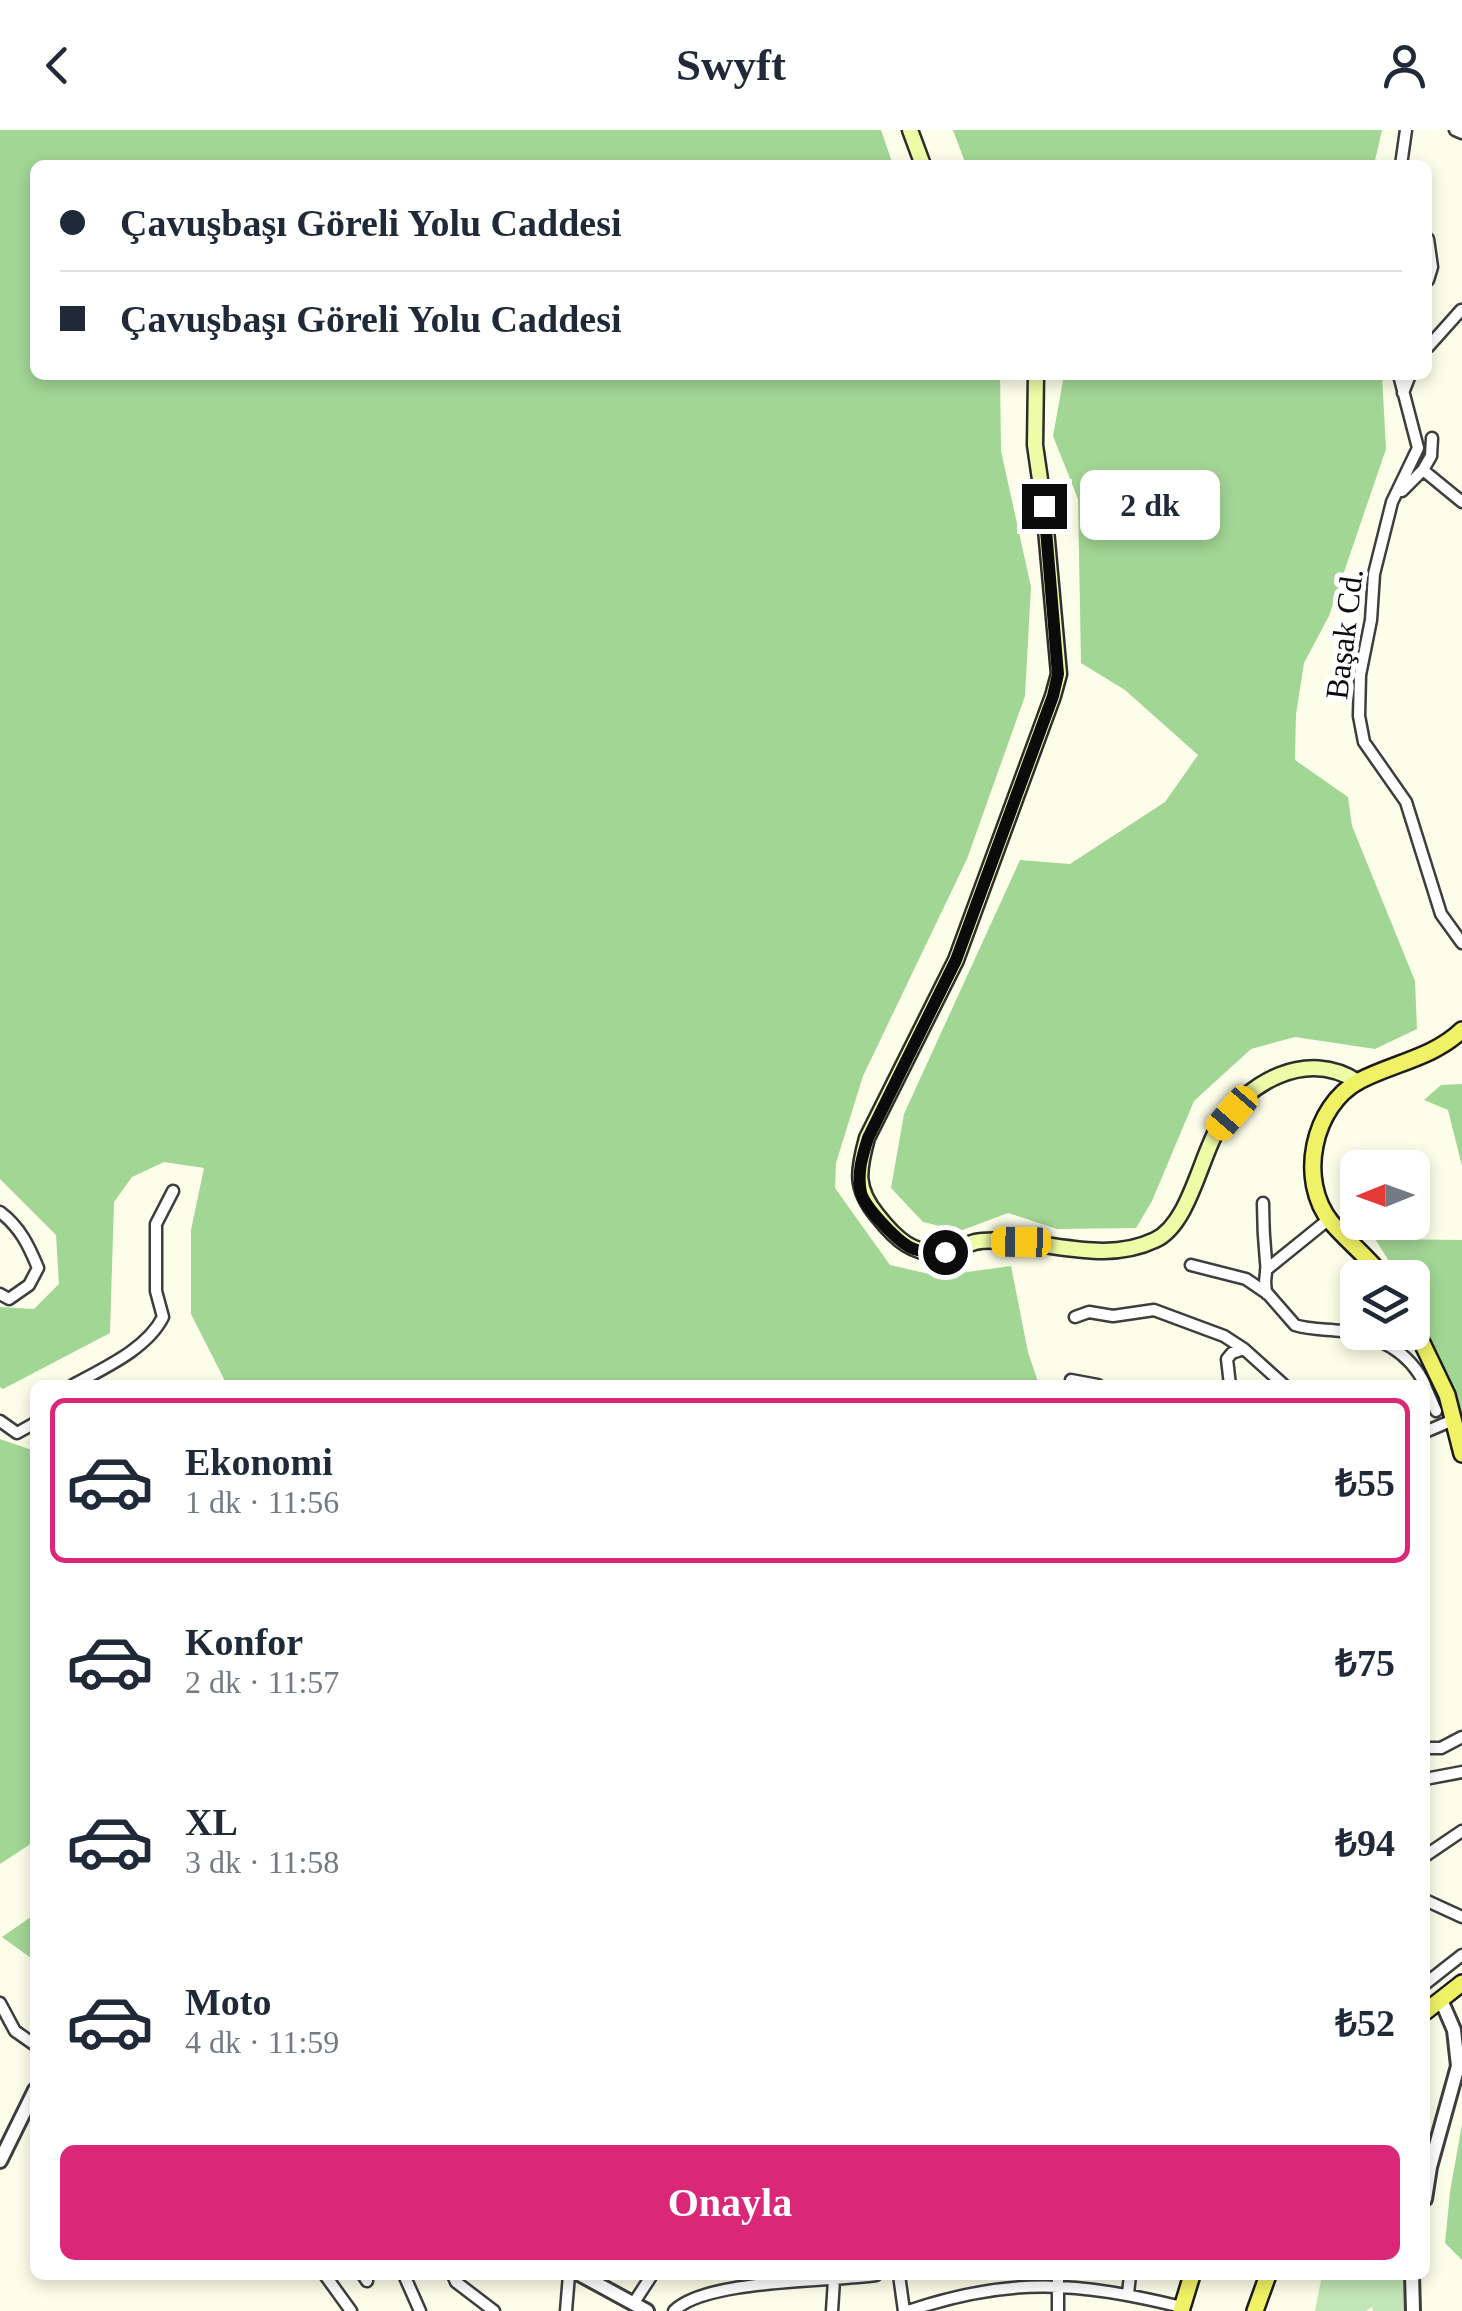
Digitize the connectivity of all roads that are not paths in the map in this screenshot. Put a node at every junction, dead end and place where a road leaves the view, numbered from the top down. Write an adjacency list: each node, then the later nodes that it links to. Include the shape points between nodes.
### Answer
1 (910, 130): 3 (main road)
2 (1406, 130): 4 (street)
3 (921, 160)
4 (1401, 160)
5 (1461, 310): 6 (street)
6 (1432, 342)
7 (1036, 380): 17 (main road, via 1035,444 1058,674 956,960 868,1138 859,1166 862,1196 918,1251 945,1252 978,1241 1074,1252 1129,1248 1159,1239 1182,1211 1218,1128 1269,1078 1306,1067)
8 (1400, 380): 10 (street, Başak Cd.)
9 (1408, 380): 10 (street)
10 (1403, 394): 13 (street, Başak Cd., via 1418,448)
11 (1432, 438): 12 (street)
12 (1423, 470): 13 (street); 14 (street)
13 (1392, 502): 15 (street, Başak Cd., via 1374,574 1359,716 1364,742 1406,802 1441,914)
14 (1462, 502)
15 (1462, 943)
16 (1458, 1038): 17 (main road)
17 (1358, 1082): 21 (main road, via 1317,1128 1315,1190)
18 (173, 1191): 30 (street, via 156,1224 163,1317 142,1342)
19 (1263, 1204): 24 (street)
20 (0, 1212): 25 (street, via 38,1268 29,1286 9,1299)
21 (1329, 1219): 22 (main road); 24 (street)
22 (1367, 1260)
23 (1190, 1264): 26 (street, via 1246,1280)
24 (1266, 1270): 26 (street)
25 (0, 1294)
26 (1268, 1294): 33 (street, via 1294,1325 1386,1344 1412,1360)
27 (1075, 1317): 28 (street, via 1154,1310)
28 (1244, 1349): 31 (street, via 1227,1359); 32 (street)
29 (1425, 1350): 34 (main road, via 1446,1395)
30 (82, 1380)
31 (1229, 1380)
32 (1278, 1380)
33 (1422, 1380)
34 (1441, 1414): 37 (main road)
35 (0, 1421): 36 (street, via 17,1433)
36 (30, 1425)
37 (1462, 1454)
38 (1462, 1737): 39 (street)
39 (1430, 1748)
40 (1462, 1772): 41 (street)
41 (1430, 1778)
42 (1462, 1831): 43 (street)
43 (1430, 1853)
44 (1430, 1902): 45 (street)
45 (1462, 1917)
46 (1462, 1955): 47 (street)
47 (1430, 1980)
48 (1462, 1983): 49 (main road)
49 (1440, 2000): 51 (main road); 55 (street, via 1454,2030 1458,2066)
50 (0, 2003): 52 (street, via 15,2031)
51 (1430, 2008)
52 (30, 2042)
53 (30, 2100): 54 (street)
54 (0, 2161)
55 (1430, 2168)
56 (329, 2280): 74 (street)
57 (406, 2280): 75 (street)
58 (455, 2280): 76 (street)
59 (569, 2280): 77 (street)
60 (590, 2280): 72 (street)
61 (650, 2280): 72 (street)
62 (834, 2280): 78 (street, via 712,2292); 79 (street)
63 (900, 2280): 80 (street)
64 (1042, 2280): 80 (street)
65 (1055, 2280): 81 (street)
66 (1064, 2280): 71 (street)
67 (1129, 2280): 71 (street)
68 (1190, 2280): 73 (main road)
69 (1266, 2280): 82 (main road)
70 (1412, 2280): 83 (street)
71 (1128, 2294): 73 (street)
72 (641, 2309)
73 (1181, 2309)
74 (351, 2311)
75 (420, 2311)
76 (494, 2311)
77 (566, 2311)
78 (674, 2311)
79 (832, 2311)
80 (906, 2311)
81 (1058, 2311)
82 (1255, 2311)
83 (1412, 2311)

